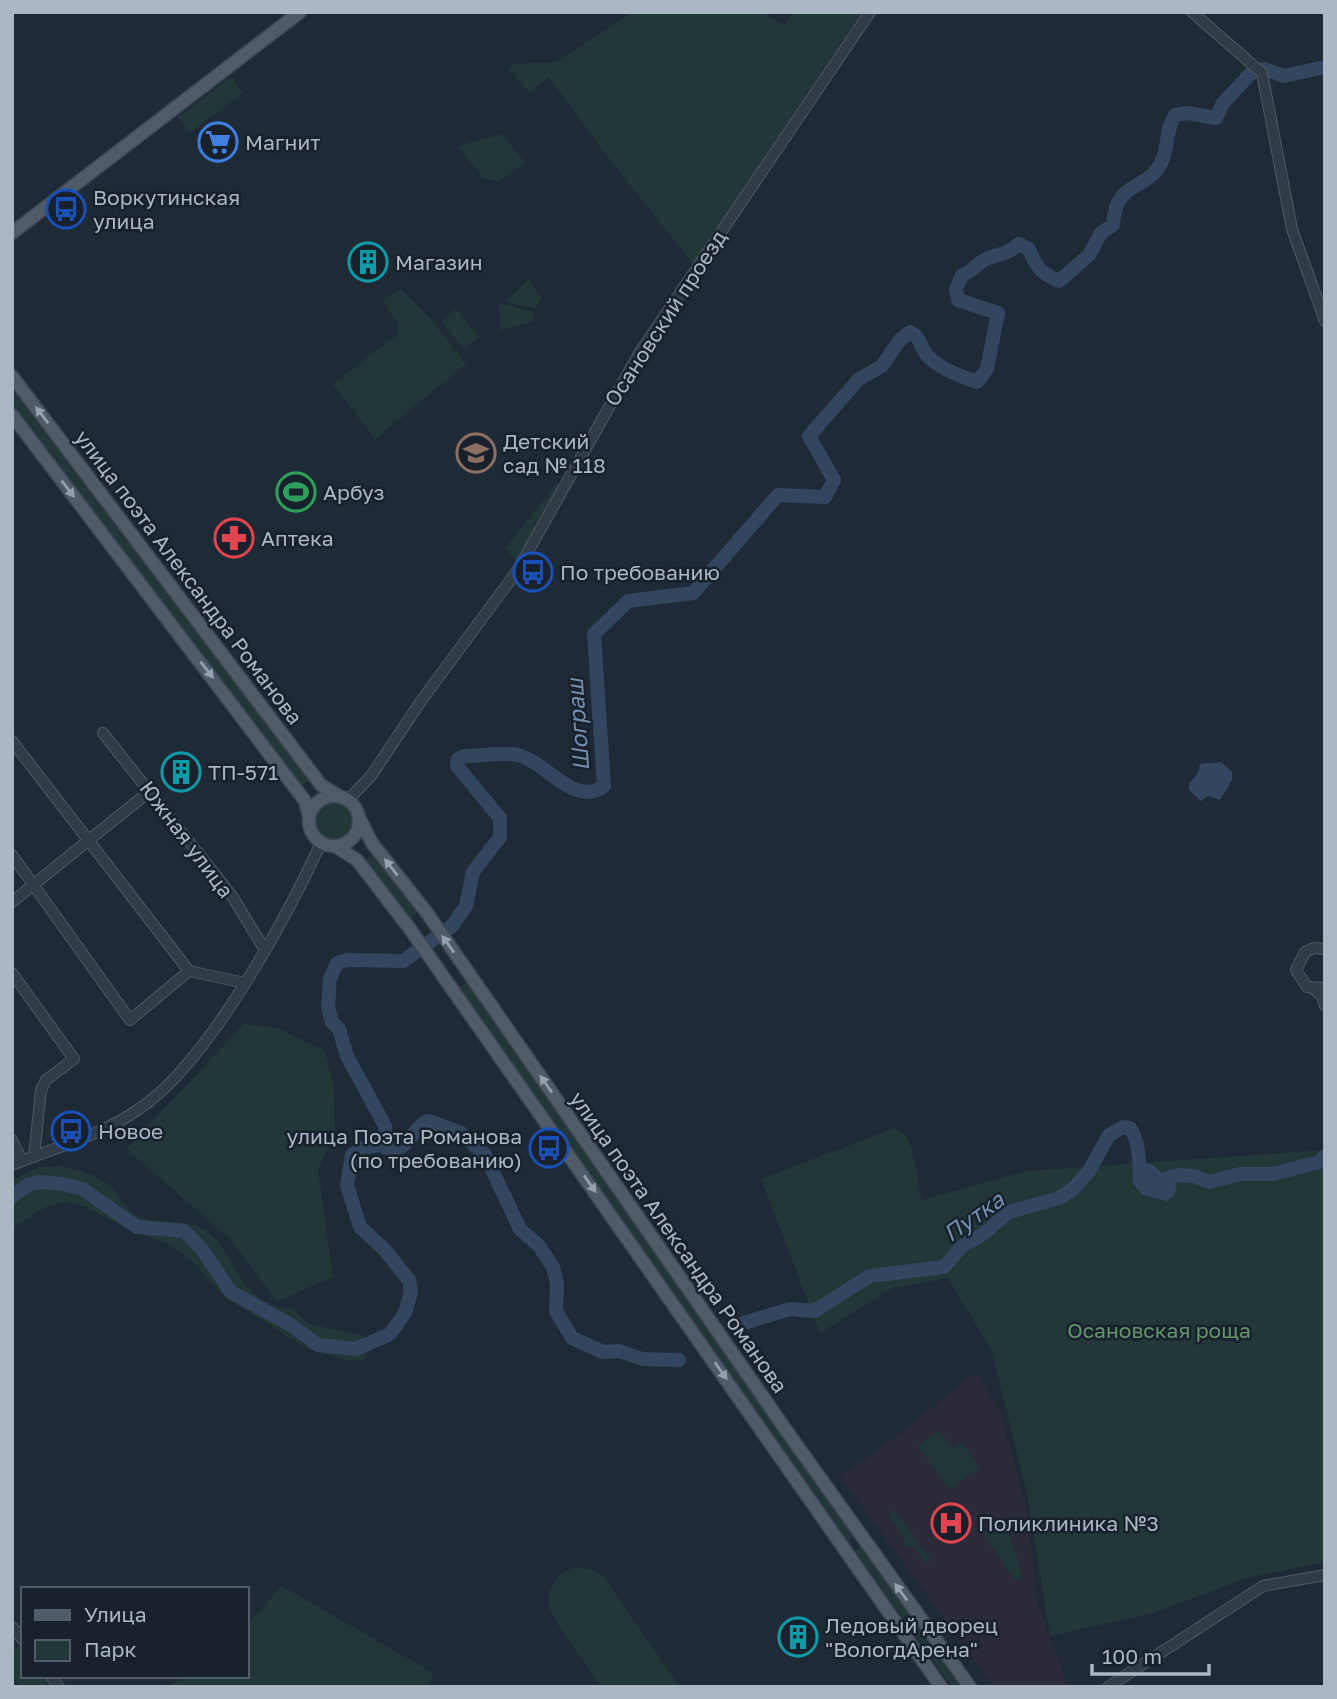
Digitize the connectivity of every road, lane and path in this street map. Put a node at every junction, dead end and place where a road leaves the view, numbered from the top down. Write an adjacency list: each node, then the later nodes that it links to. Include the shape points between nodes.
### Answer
1 (300, 12): 4 (main road)
2 (870, 12): 11 (street, Осановский проезд, via 640,352 517,571 371,776)
3 (1192, 12): 5 (street, via 1261,70 1292,229)
4 (12, 233)
5 (1325, 321)
6 (12, 376): 11 (main road, улица поэта Александра Романова, one-way to 6, via 321,785)
7 (12, 415): 12 (main road, улица поэта Александра Романова, one-way to 12, via 305,800)
8 (103, 733): 10 (street, Южная улица)
9 (12, 741): 14 (street)
10 (150, 791): 14 (street); 21 (street, Южная улица, via 232,896)
11 (344, 798): 12 (main road, via 321,799); 13 (main road)
12 (309, 816): 15 (main road, via 311,832)
13 (360, 819): 16 (main road, via 352,840); 32 (main road, улица поэта Александра Романова, one-way to 13, via 427,914 372,843)
14 (88, 840): 18 (street); 22 (street)
15 (321, 843): 16 (main road); 21 (street)
16 (335, 846): 31 (main road, улица поэта Александра Романова, one-way to 31, via 357,860 410,929)
17 (12, 855): 18 (street)
18 (34, 883): 19 (street); 22 (street, via 130,1020)
19 (12, 902)
20 (1325, 949): 25 (street, via 1309,949 1297,963 1300,981)
21 (265, 950): 24 (street)
22 (189, 971): 24 (street)
23 (12, 973): 28 (street, via 74,1059 46,1080 41,1090)
24 (245, 983): 28 (street, via 171,1082 140,1109)
25 (1320, 989): 26 (street)
26 (1325, 1006)
27 (12, 1140): 29 (street)
28 (34, 1157): 29 (street)
29 (17, 1163)
30 (1325, 1575): 33 (street, via 1263,1586)
31 (941, 1687)
32 (970, 1687)
33 (1108, 1687)

